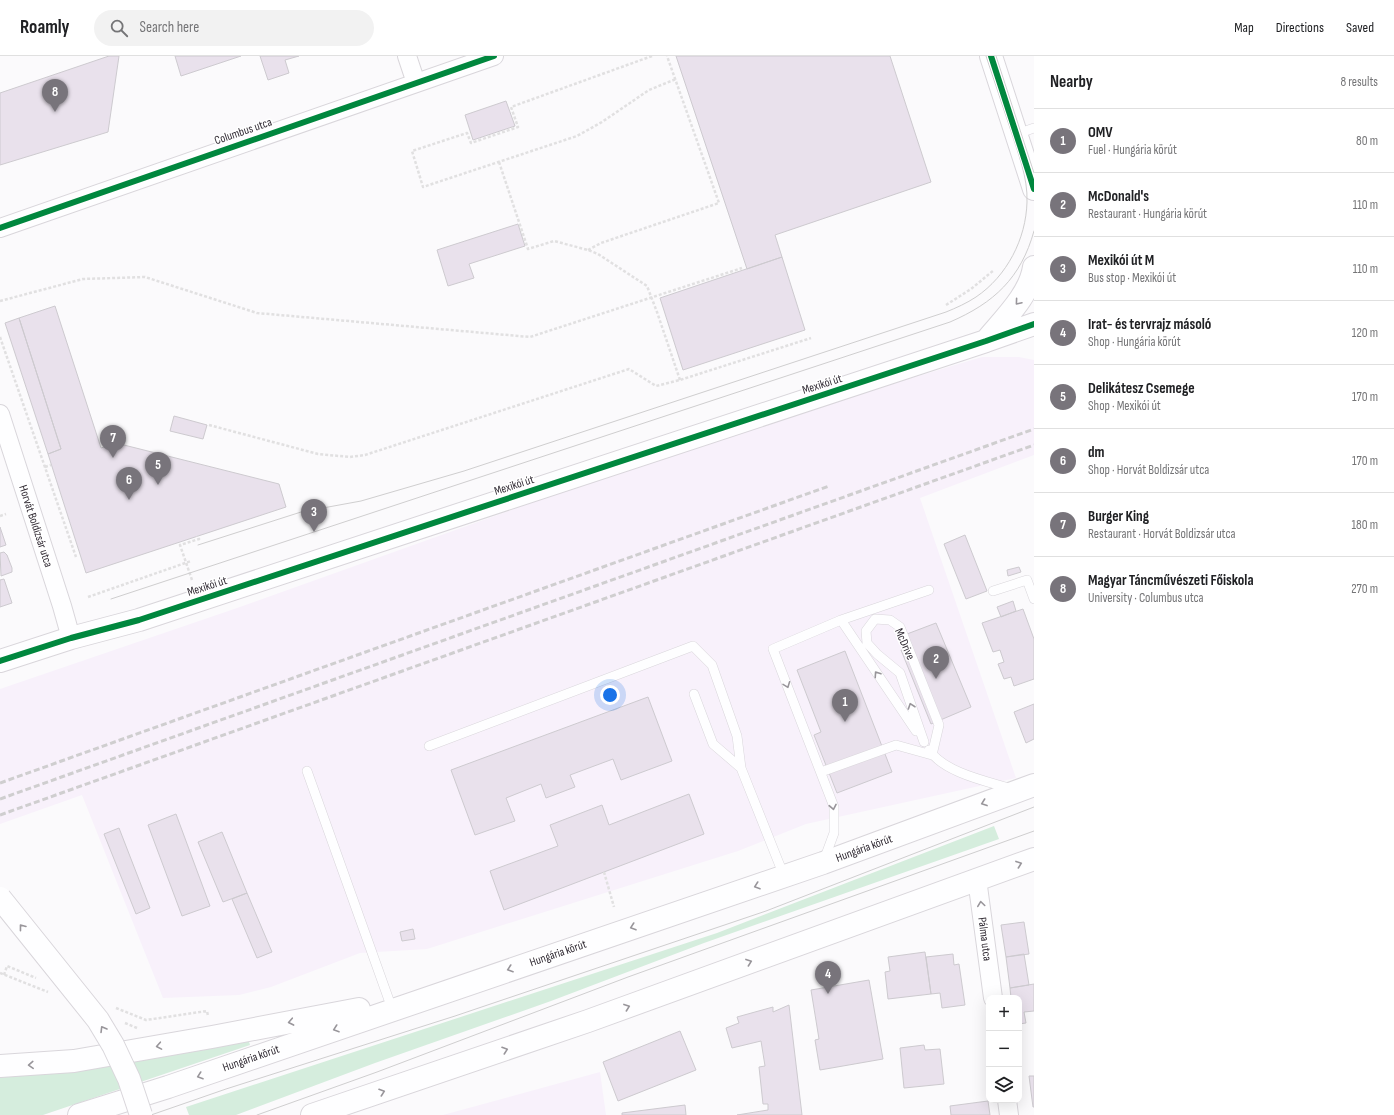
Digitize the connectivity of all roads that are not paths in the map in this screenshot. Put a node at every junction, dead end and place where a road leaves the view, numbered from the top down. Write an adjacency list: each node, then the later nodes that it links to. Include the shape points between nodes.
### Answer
1 (408, 56): 4 (street)
2 (494, 56): 4 (street, Columbus utca)
3 (991, 56): 5 (main road)
4 (416, 83): 7 (street, Columbus utca)
5 (1025, 131): 6 (main road)
6 (1034, 190)
7 (0, 228)
8 (1034, 267): 10 (main road, one-way to 10, via 1026,292)
9 (1034, 324): 10 (main road, Mexikói út)
10 (986, 341): 16 (main road, Mexikói út, via 139,620)
11 (0, 414): 16 (street, Horvát Boldizsár utca)
12 (929, 590): 15 (lane)
13 (993, 591): 14 (lane, via 1027,580)
14 (1034, 599)
15 (841, 620): 19 (lane, one-way to 15); 24 (lane, one-way to 24, via 773,649)
16 (71, 638): 17 (main road, Mexikói út)
17 (0, 661)
18 (694, 694): 22 (lane, via 713,744)
19 (924, 742): 21 (lane); 21 (lane, McDrive, one-way to 21, via 900,673 867,642 866,631 875,619 890,620 900,627 939,725)
20 (429, 746): 22 (lane, via 693,646 712,665 737,736)
21 (932, 755): 24 (lane, via 896,745); 25 (lane, via 953,770 975,778)
22 (741, 768): 28 (lane)
23 (307, 771): 33 (lane)
24 (821, 772): 27 (lane, one-way to 27, via 834,807 834,833)
25 (1027, 788): 27 (main road, Hungária körút, one-way to 27)
26 (1034, 859): 29 (main road, one-way to 26)
27 (823, 863): 28 (main road, Hungária körút)
28 (784, 876): 31 (main road, Hungária körút, one-way to 31)
29 (978, 879): 32 (street, Pálma utca, one-way to 29); 36 (main road, one-way to 29)
30 (0, 898): 38 (main road, one-way to 30, bridge, via 129,1079 98,1020)
31 (439, 994): 33 (main road); 37 (main road, Hungária körút, one-way to 37)
32 (993, 995)
33 (390, 1003): 34 (main road, one-way to 34, via 74,1061)
34 (1, 1066)
35 (1007, 1103): 39 (street)
36 (333, 1111)
37 (79, 1115)
38 (141, 1115)
39 (1009, 1115)

